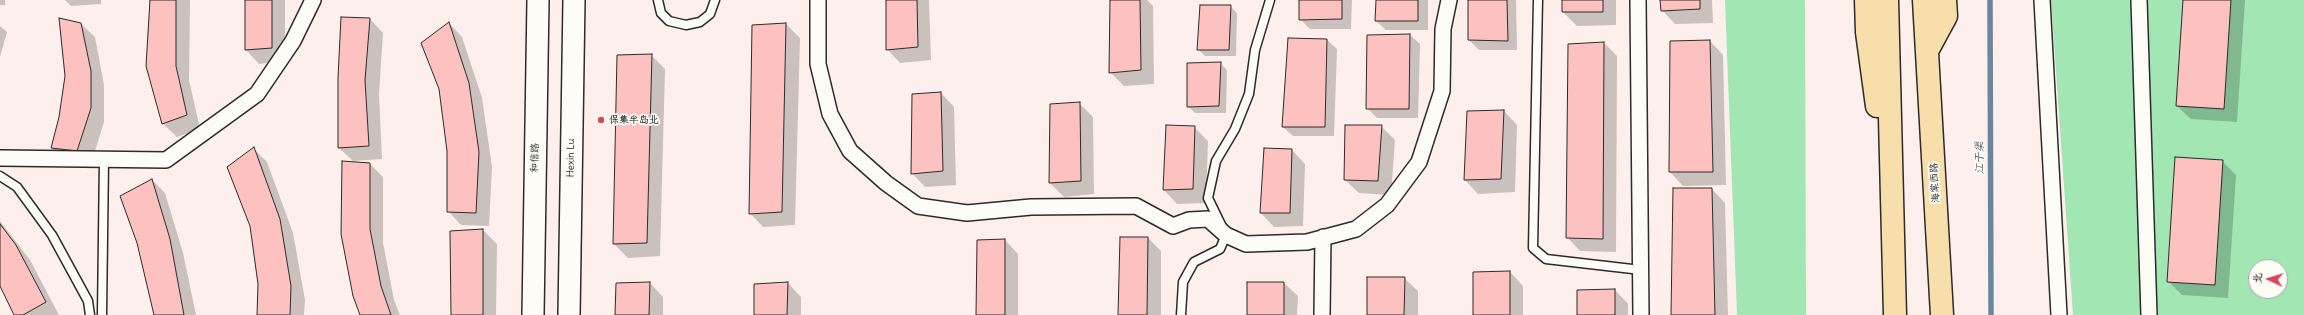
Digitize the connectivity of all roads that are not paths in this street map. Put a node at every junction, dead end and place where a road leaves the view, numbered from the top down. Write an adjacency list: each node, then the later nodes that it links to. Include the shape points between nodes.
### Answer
1 (314, 0): 19 (street, via 292,41 257,94 166,160)
2 (538, 0): 27 (street, 和信路)
3 (574, 0): 28 (street, Hexin Lu)
4 (658, 0): 5 (lane, via 662,13 670,21 686,25 700,22 710,14)
5 (715, 0)
6 (818, 0): 22 (street, via 818,64 830,114 850,151 886,183 918,206 967,213 1031,207 1136,206 1173,226 1189,220 1208,219)
7 (1270, 0): 22 (lane, via 1255,50 1249,94 1235,129 1216,161 1208,198)
8 (1449, 0): 23 (street, via 1443,29 1442,91 1419,162 1387,205 1356,229)
9 (1538, 0): 24 (lane, via 1533,248 1546,259)
10 (1638, 0): 24 (street)
11 (1866, 0): 21 (main road, via 1867,32)
12 (1887, 0): 21 (main road)
13 (1924, 0): 17 (main road, 海棠西路)
14 (1945, 0): 17 (main road, via 1946,16)
15 (2042, 0): 34 (street)
16 (2139, 0): 35 (street)
17 (1927, 51): 33 (main road, 海棠西路)
18 (0, 158): 19 (street)
19 (104, 159): 26 (lane)
20 (0, 176): 25 (lane, via 17,187 52,235 88,300)
21 (1892, 219): 32 (main road)
22 (1226, 235): 23 (street, via 1246,244 1307,242); 29 (lane, via 1220,249 1194,262 1183,282)
23 (1323, 237): 30 (street)
24 (1641, 270): 31 (street)
25 (90, 315)
26 (102, 315)
27 (533, 315)
28 (569, 315)
29 (1181, 315)
30 (1322, 315)
31 (1641, 315)
32 (1896, 315)
33 (1942, 315)
34 (2059, 315)
35 (2149, 315)

